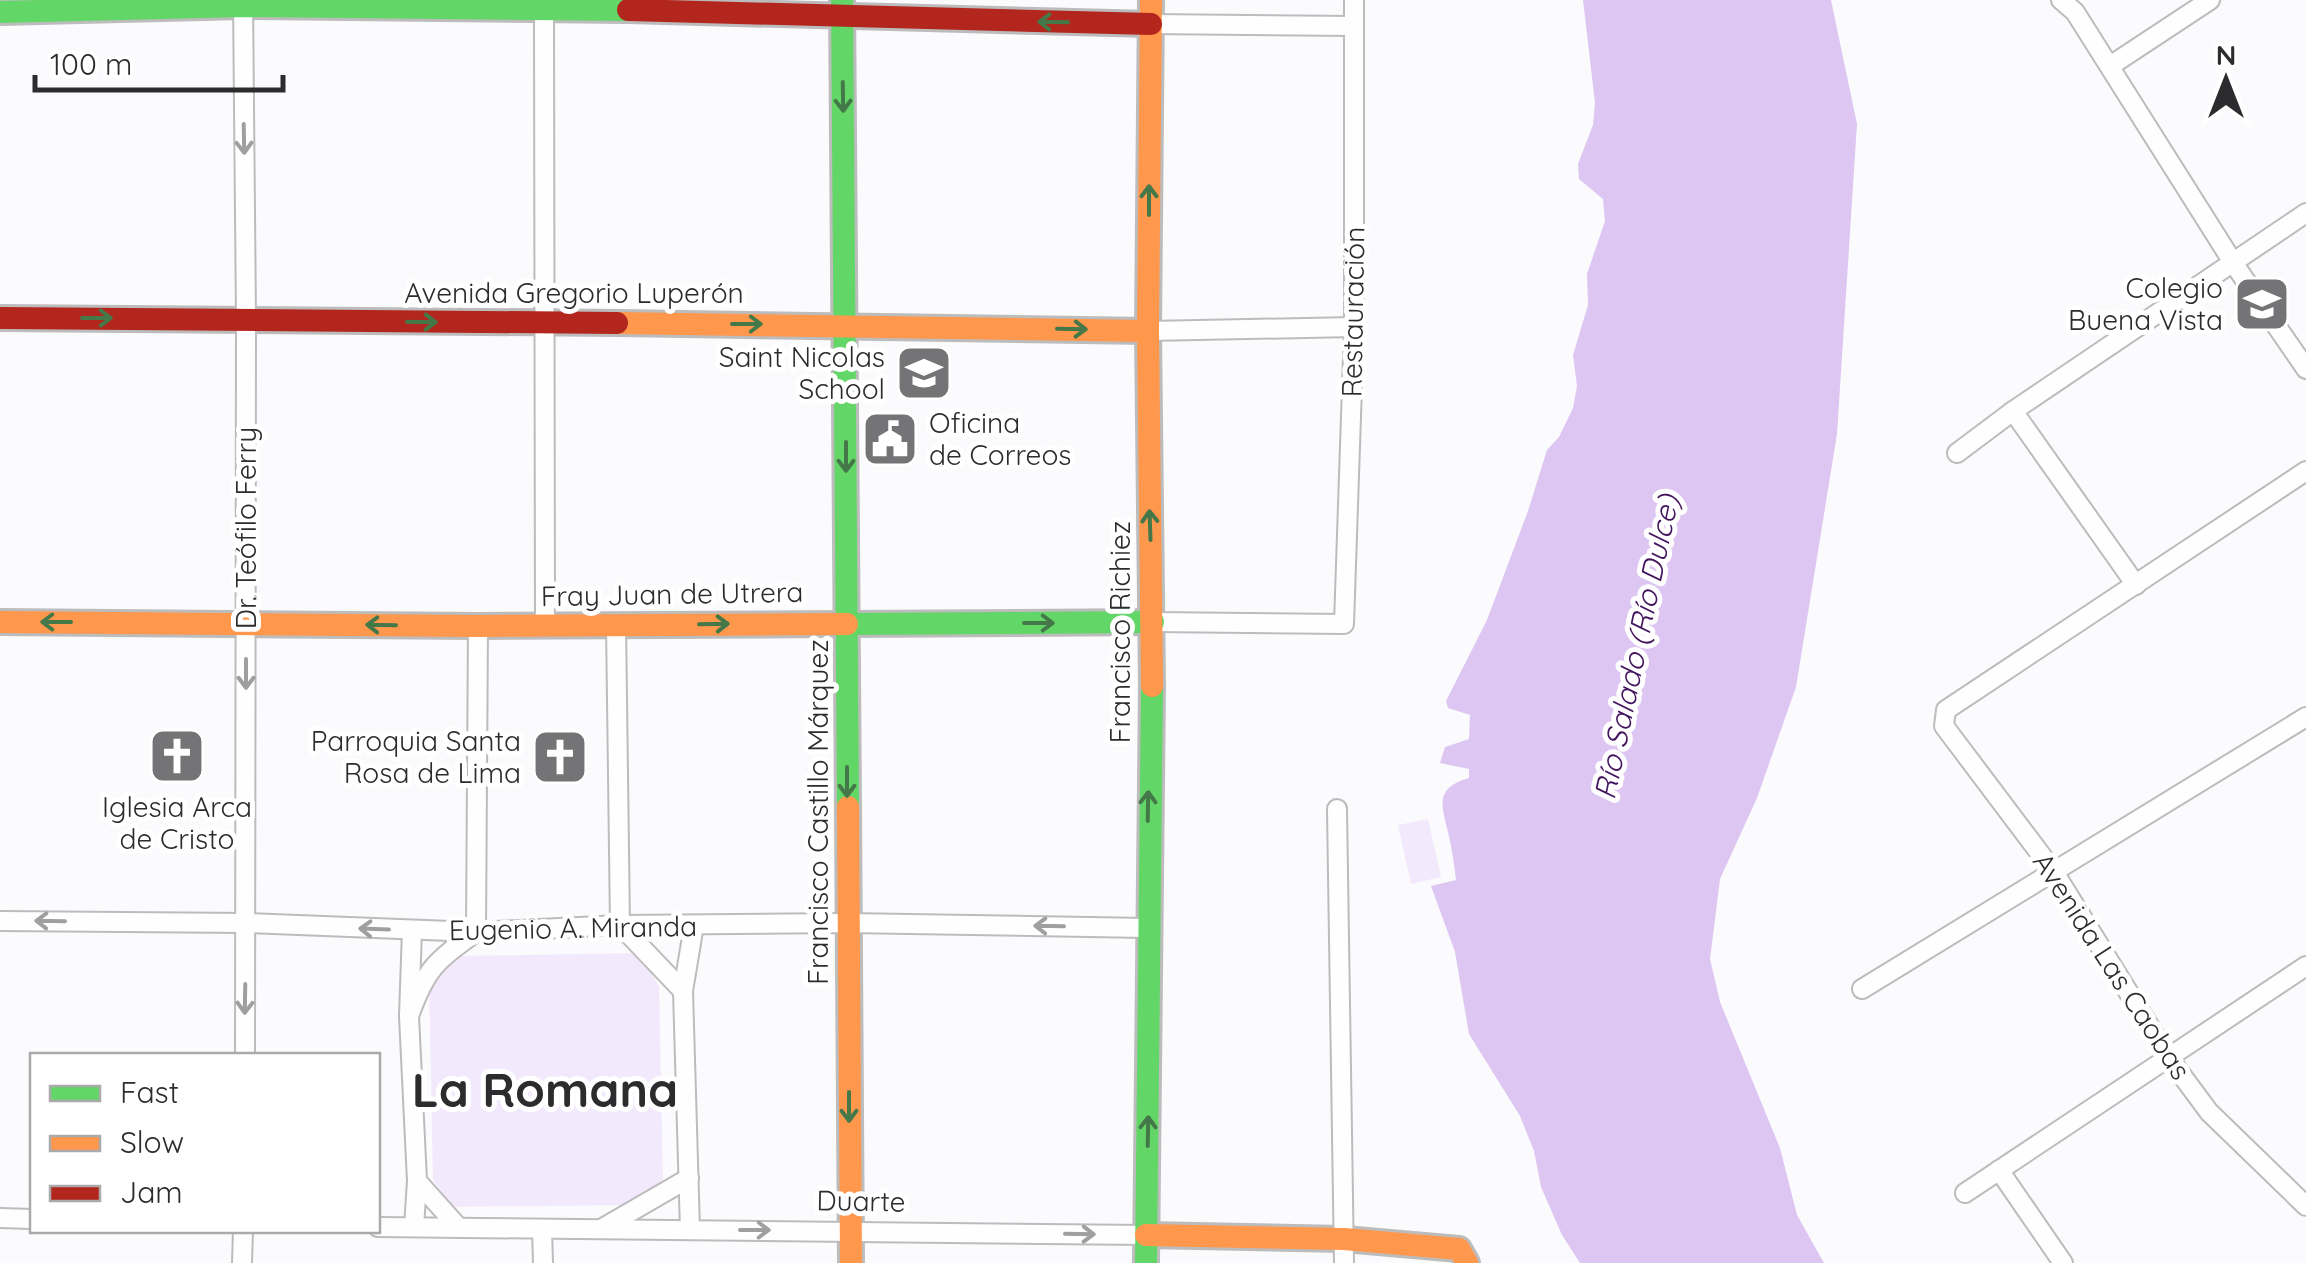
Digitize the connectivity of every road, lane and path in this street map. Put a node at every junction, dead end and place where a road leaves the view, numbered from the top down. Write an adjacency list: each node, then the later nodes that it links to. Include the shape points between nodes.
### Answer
1 (1151, 0): 9 (main road, Francisco Richiez)
2 (1354, 0): 10 (street, Restauración)
3 (2210, 0): 11 (street)
4 (243, 3): 5 (main road); 8 (main road); 15 (street, Dr. Teófilo Ferry, one-way to 15)
5 (544, 4): 7 (main road); 16 (street)
6 (2071, 4): 11 (street)
7 (842, 9): 9 (main road, one-way to 7); 17 (main road, Francisco Castillo Márquez, one-way to 17)
8 (0, 12)
9 (1150, 24): 10 (street); 19 (main road, Francisco Richiez, one-way to 9)
10 (1354, 26): 18 (street, Restauración)
11 (2110, 66): 13 (street)
12 (2306, 213): 13 (street)
13 (2234, 264): 20 (street); 21 (street)
14 (0, 318): 15 (main road, Avenida Gregorio Luperón, one-way to 15)
15 (246, 319): 16 (main road, Avenida Gregorio Luperón, one-way to 16); 28 (street, Dr. Teófilo Ferry)
16 (547, 322): 17 (main road, Avenida Gregorio Luperón, one-way to 17); 31 (street)
17 (846, 325): 19 (main road, Avenida Gregorio Luperón, one-way to 19); 26 (main road, Francisco Castillo Márquez, one-way to 26)
18 (1354, 327): 19 (street); 30 (street, Restauración)
19 (1148, 331): 27 (main road, Francisco Richiez, one-way to 19)
20 (2306, 368)
21 (2013, 411): 22 (street); 24 (street)
22 (1957, 454)
23 (2306, 472): 24 (street)
24 (2136, 585): 35 (street, Avenida Las Caobas, via 1946,710 1944,726)
25 (0, 622): 28 (main road, Fray Juan de Utrera, one-way to 25)
26 (848, 622): 27 (main road, Fray Juan de Utrera, one-way to 27); 29 (main road, Fray Juan de Utrera, one-way to 26); 37 (main road, Francisco Castillo Márquez, one-way to 37)
27 (1154, 622): 30 (street, Fray Juan de Utrera); 41 (main road, Francisco Richiez, one-way to 27)
28 (246, 623): 32 (main road, Fray Juan de Utrera, one-way to 28); 38 (street, Dr. Teófilo Ferry, one-way to 38)
29 (616, 624): 31 (main road, Fray Juan de Utrera); 39 (street)
30 (1344, 624)
31 (545, 625): 32 (main road, Fray Juan de Utrera)
32 (478, 626): 43 (street)
33 (2306, 717): 35 (street)
34 (1338, 809): 66 (street)
35 (2054, 872): 45 (street); 49 (street, Avenida Las Caobas)
36 (0, 921): 38 (street, Eugenio A. Miranda, one-way to 36)
37 (847, 923): 40 (street, Eugenio A. Miranda); 41 (street, Eugenio A. Miranda, one-way to 37); 63 (main road, Francisco Castillo Márquez, one-way to 63)
38 (246, 924): 42 (street, Eugenio A. Miranda, one-way to 38); 48 (street, Dr. Teófilo Ferry, one-way to 48)
39 (620, 925): 40 (street, Eugenio A. Miranda); 43 (street, Eugenio A. Miranda); 46 (street)
40 (694, 925): 46 (street)
41 (1147, 928): 65 (main road, Francisco Richiez, one-way to 41)
42 (412, 930): 43 (street, Eugenio A. Miranda); 47 (street)
43 (476, 932): 47 (street, via 422,980)
44 (2306, 966): 49 (street)
45 (1862, 990)
46 (683, 991): 51 (street)
47 (409, 1016): 52 (street)
48 (245, 1053)
49 (2170, 1058): 50 (street); 54 (street, Avenida Las Caobas, via 2209,1112)
50 (2000, 1170): 53 (street); 72 (street)
51 (689, 1178): 61 (street); 62 (street)
52 (417, 1180): 58 (street); 59 (street)
53 (1965, 1193)
54 (2306, 1206)
55 (0, 1218): 56 (street)
56 (30, 1219)
57 (380, 1227): 58 (street, Duarte)
58 (414, 1228): 59 (street, Duarte)
59 (459, 1228): 60 (street, Duarte)
60 (542, 1228): 61 (street, Duarte); 68 (street)
61 (601, 1229): 62 (street, Duarte)
62 (690, 1230): 63 (street, Duarte, one-way to 63)
63 (851, 1231): 65 (street, Duarte, one-way to 65); 69 (main road, Francisco Castillo Márquez)
64 (243, 1233): 67 (street)
65 (1146, 1236): 66 (main road, Duarte); 70 (main road, Francisco Richiez)
66 (1344, 1251): 71 (main road, Duarte, via 1441,1246 1459,1249)
67 (242, 1263)
68 (543, 1263)
69 (851, 1263)
70 (1146, 1263)
71 (1466, 1263)
72 (2063, 1263)

